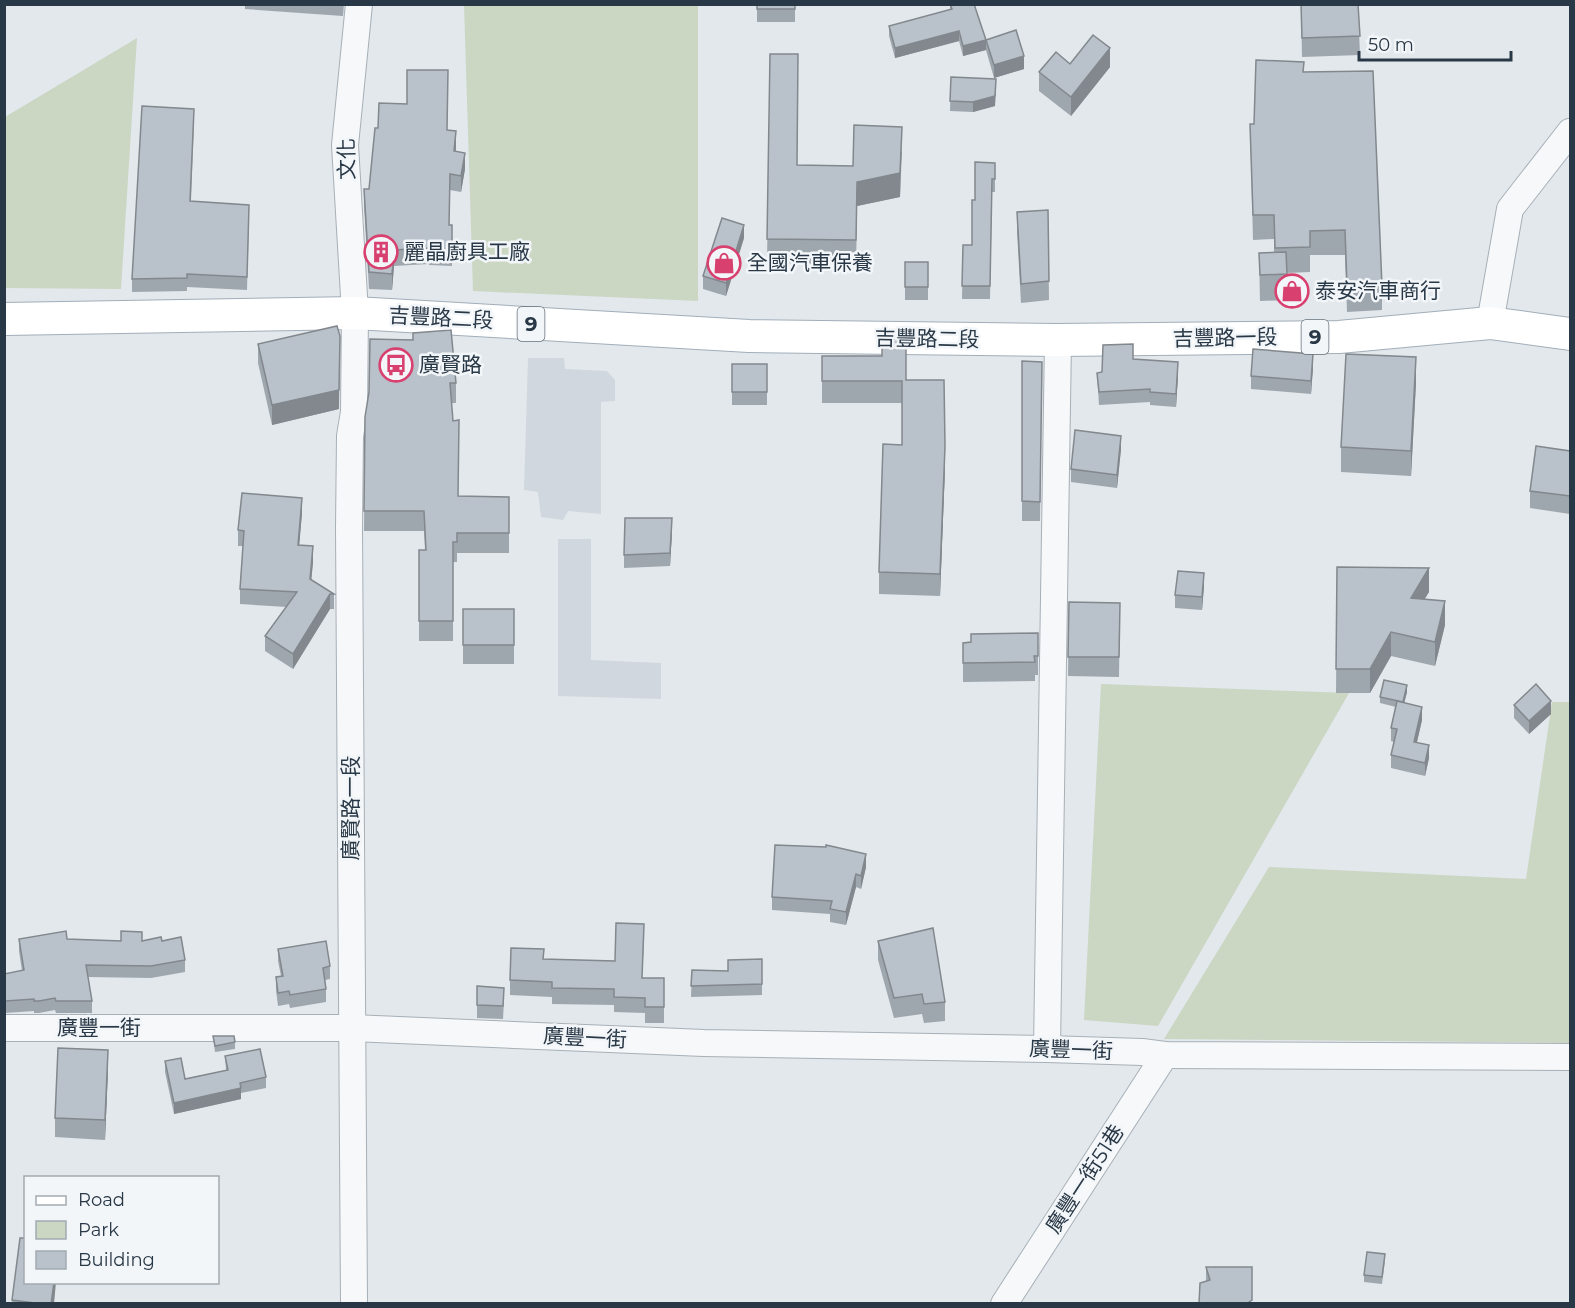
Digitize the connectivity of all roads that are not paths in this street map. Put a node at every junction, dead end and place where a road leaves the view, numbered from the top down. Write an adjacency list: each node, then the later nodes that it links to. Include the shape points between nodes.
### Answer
1 (359, 4): 3 (street, 文化, via 345,145)
2 (1570, 132): 5 (street, via 1509,209)
3 (355, 313): 4 (main road, 吉豐路二段 / 9); 7 (main road, 吉豐路二段 / 9, via 748,336); 9 (street, 廣賢路一段, via 354,412 350,436)
4 (4, 319)
5 (1490, 323): 6 (main road, 吉豐路一段 / 9); 7 (main road, 吉豐路一段 / 9, via 1339,337)
6 (1570, 334)
7 (1058, 340): 10 (street)
8 (4, 1028): 9 (street, 廣豐一街)
9 (352, 1028): 10 (street, 廣豐一街, via 704,1043); 13 (street, 廣賢路一段)
10 (1047, 1049): 11 (street, 廣豐一街)
11 (1165, 1055): 12 (street, 廣豐一街); 14 (street, 廣豐一街51巷)
12 (1570, 1057)
13 (354, 1304)
14 (1004, 1304)

